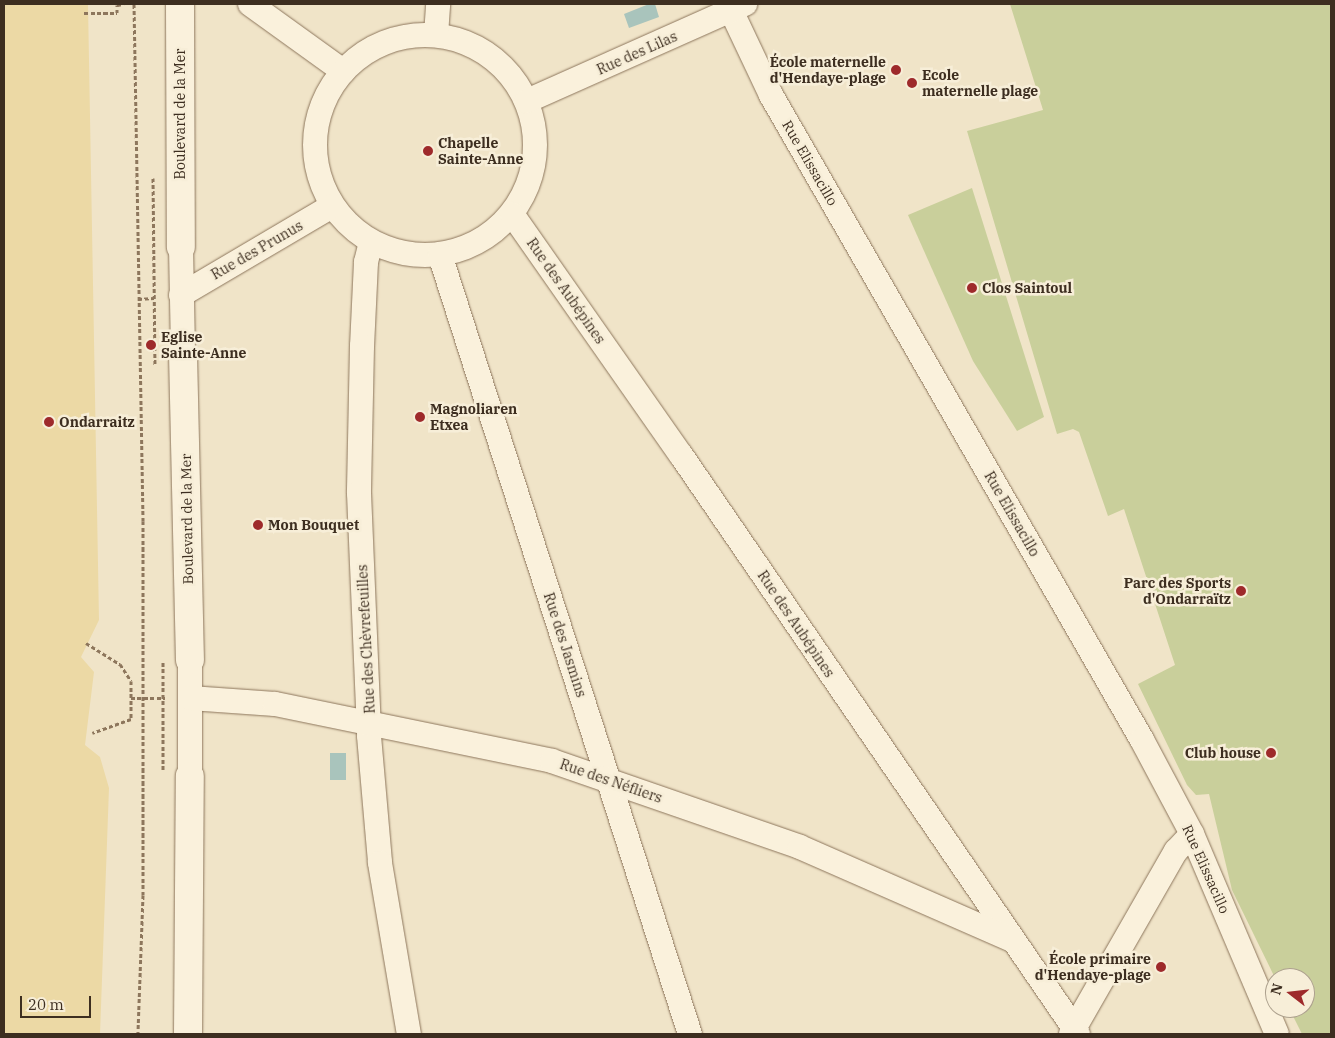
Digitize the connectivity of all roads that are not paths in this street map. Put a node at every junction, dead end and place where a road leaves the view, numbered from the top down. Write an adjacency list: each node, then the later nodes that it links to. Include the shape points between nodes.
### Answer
1 (180, 4): 11 (main road, Boulevard de la Mer)
2 (250, 4): 6 (street)
3 (438, 4): 5 (street)
4 (735, 6): 7 (street, Rue des Lilas); 20 (street, Rue Elissacillo, via 771,95 1137,732)
5 (436, 34): 6 (street, via 410,35 385,42 362,54); 7 (street, via 464,41 490,55 512,76)
6 (343, 71): 8 (street, via 327,95 317,122 315,142 320,180)
7 (527, 101): 9 (street, via 536,140 531,179)
8 (332, 206): 10 (street, via 349,227); 13 (street, Rue des Prunus)
9 (512, 214): 12 (street, via 492,234 468,248); 21 (street, Rue des Aubépines)
10 (371, 242): 12 (street, via 410,255); 17 (street, Rue des Chèvrefeuilles, via 366,262 359,493)
11 (181, 247): 13 (street, Boulevard de la Mer)
12 (440, 256): 19 (street, Rue des Jasmins)
13 (182, 295): 14 (street, Boulevard de la Mer)
14 (183, 354): 15 (main road, Boulevard de la Mer)
15 (190, 660): 16 (street, Boulevard de la Mer)
16 (190, 698): 17 (street, Rue des Néfliers, via 275,704); 18 (street, Boulevard de la Mer)
17 (370, 721): 19 (street, Rue des Néfliers, via 552,761); 24 (street, Rue des Chèvrefeuilles, via 380,863)
18 (190, 776): 23 (main road, Boulevard de la Mer)
19 (607, 778): 21 (street, Rue des Néfliers, via 800,847); 25 (street, Rue des Jasmins)
20 (1192, 834): 22 (street, via 1176,851); 26 (street, Rue Elissacillo)
21 (1012, 940): 22 (street, Rue des Aubépines)
22 (1074, 1032)
23 (188, 1034)
24 (409, 1034)
25 (690, 1034)
26 (1277, 1034)

